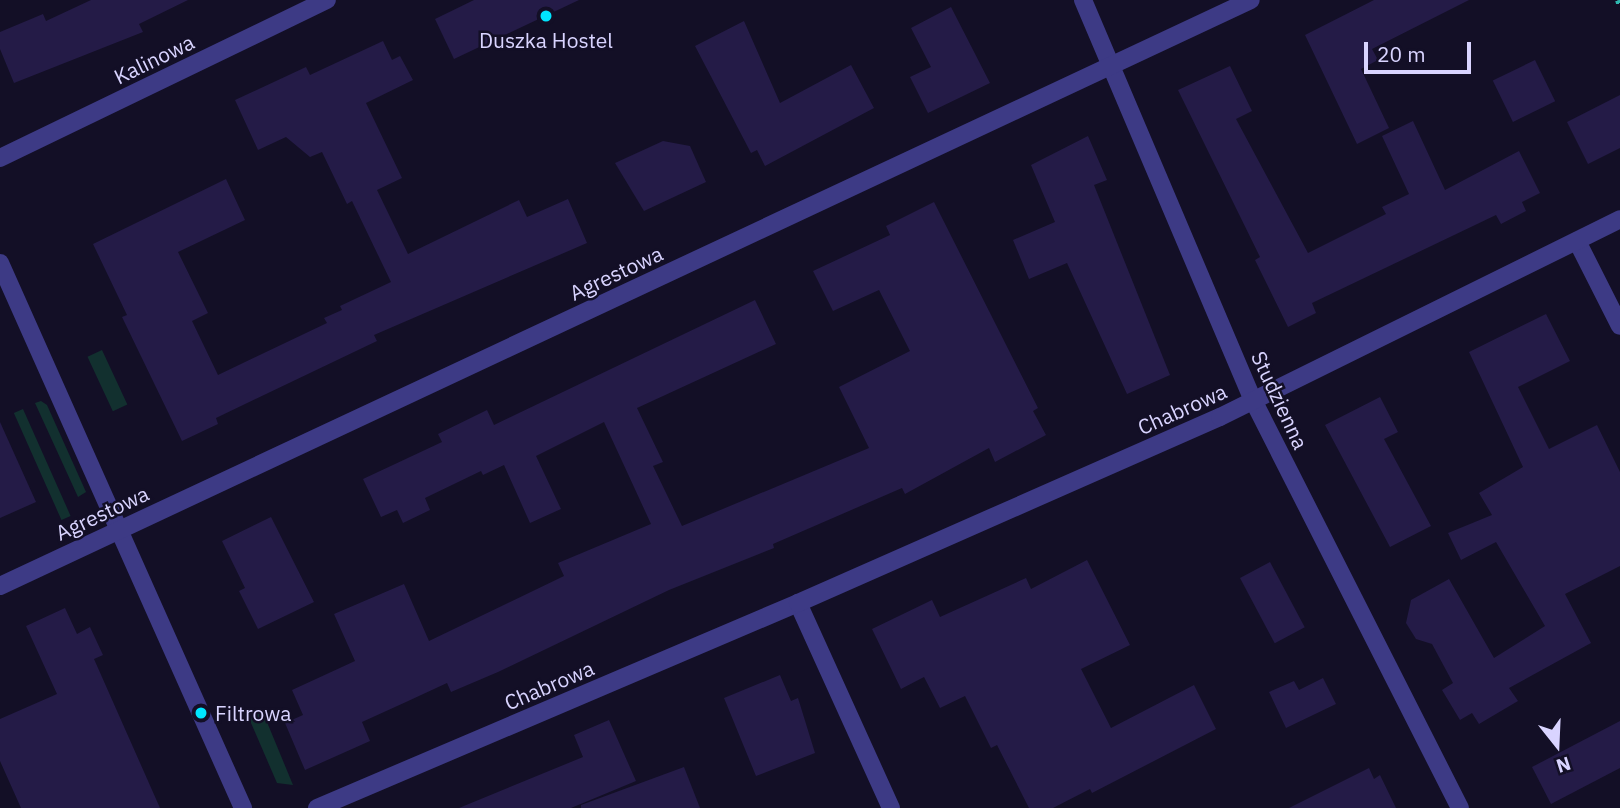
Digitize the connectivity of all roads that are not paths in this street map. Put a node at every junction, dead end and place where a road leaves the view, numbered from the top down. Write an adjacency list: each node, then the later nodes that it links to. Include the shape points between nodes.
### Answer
1 (327, 0): 5 (street, Kalinowa)
2 (1083, 0): 4 (street, Studzienna)
3 (1251, 0): 4 (street, Agrestowa)
4 (1111, 68): 10 (street, Studzienna); 11 (street, Agrestowa)
5 (0, 158)
6 (1620, 219): 7 (street, Chabrowa)
7 (1577, 242): 9 (street); 10 (street, Chabrowa)
8 (0, 263): 11 (street)
9 (1620, 327)
10 (1254, 402): 13 (street, Chabrowa); 17 (street, Studzienna)
11 (119, 531): 12 (street, Agrestowa); 14 (street)
12 (0, 586)
13 (799, 603): 15 (street, Chabrowa); 16 (street)
14 (243, 808)
15 (317, 808)
16 (891, 808)
17 (1460, 808)

